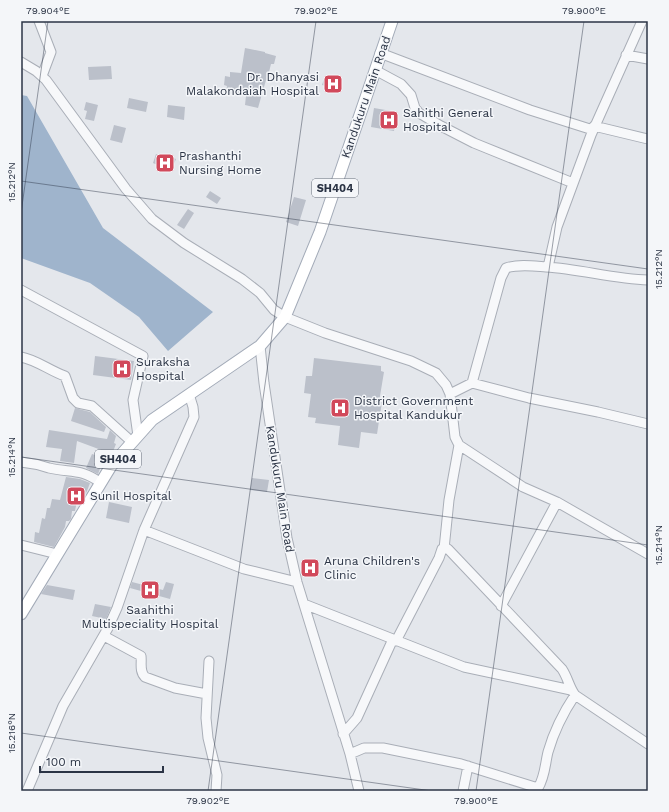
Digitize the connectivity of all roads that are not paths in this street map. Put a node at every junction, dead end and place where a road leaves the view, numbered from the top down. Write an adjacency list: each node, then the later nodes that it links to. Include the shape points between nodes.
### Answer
1 (39, 21): 9 (street, via 51,52)
2 (642, 21): 5 (street)
3 (389, 22): 4 (main road, Kandukuru Main Road / SH404)
4 (380, 53): 8 (main road, Kandukuru Main Road / SH404); 10 (street, via 530,110)
5 (626, 55): 6 (street); 10 (street)
6 (648, 59)
7 (21, 62): 9 (street)
8 (375, 70): 12 (street, via 400,84 411,95 419,113 441,126 474,143); 16 (main road, Kandukuru Main Road / SH404, via 320,232)
9 (42, 76): 16 (street, via 126,189 152,219 184,243 242,279 260,293 274,310)
10 (594, 128): 11 (street); 12 (street)
11 (648, 139)
12 (573, 183): 13 (street, via 557,227)
13 (548, 267): 14 (street, via 628,280); 19 (street, via 514,266 506,268 502,273)
14 (648, 280)
15 (21, 290): 23 (street, via 143,356 133,400)
16 (285, 317): 17 (main road, Kandukuru Main Road / SH404); 21 (street, via 410,361 436,374)
17 (260, 346): 20 (main road, Kandukuru Main Road / SH404); 33 (street, Kandukuru Main Road, via 287,538)
18 (21, 357): 23 (street, via 65,376 73,398 78,403 92,406)
19 (472, 383): 21 (street); 22 (street)
20 (188, 394): 23 (main road, Kandukuru Main Road / SH404, via 152,420); 28 (street, via 194,417)
21 (450, 394): 24 (street, via 455,437)
22 (648, 424)
23 (135, 439): 26 (main road, Kandukuru Main Road / SH404, via 111,466)
24 (459, 445): 27 (street, via 523,487); 30 (street, via 449,500)
25 (21, 462): 26 (street, via 78,471)
26 (101, 483): 31 (main road, Kandukuru Main Road / SH404)
27 (557, 502): 32 (street); 35 (street)
28 (144, 530): 33 (street, via 244,569); 37 (street)
29 (21, 544): 31 (street)
30 (444, 549): 35 (street, via 448,549); 38 (street)
31 (57, 554): 36 (main road, Kandukuru Main Road / SH404)
32 (648, 554)
33 (297, 582): 34 (street, Kandukuru Main Road)
34 (304, 604): 38 (street); 42 (street, Kandukuru Main Road)
35 (501, 606): 40 (street, via 562,669)
36 (21, 614)
37 (104, 636): 41 (street, via 141,656 144,677 175,688); 47 (street, via 63,706)
38 (395, 640): 40 (street, via 464,667); 42 (street, via 357,718)
39 (209, 661): 41 (street)
40 (573, 692): 43 (street); 46 (street, via 560,718)
41 (207, 694): 48 (street, via 206,718 217,775)
42 (344, 734): 44 (street, Kandukuru Main Road)
43 (648, 744)
44 (350, 754): 45 (street, via 364,748 383,748); 49 (street, Kandukuru Main Road)
45 (468, 766): 46 (street); 50 (street)
46 (537, 790)
47 (27, 791)
48 (216, 791)
49 (359, 791)
50 (463, 791)

